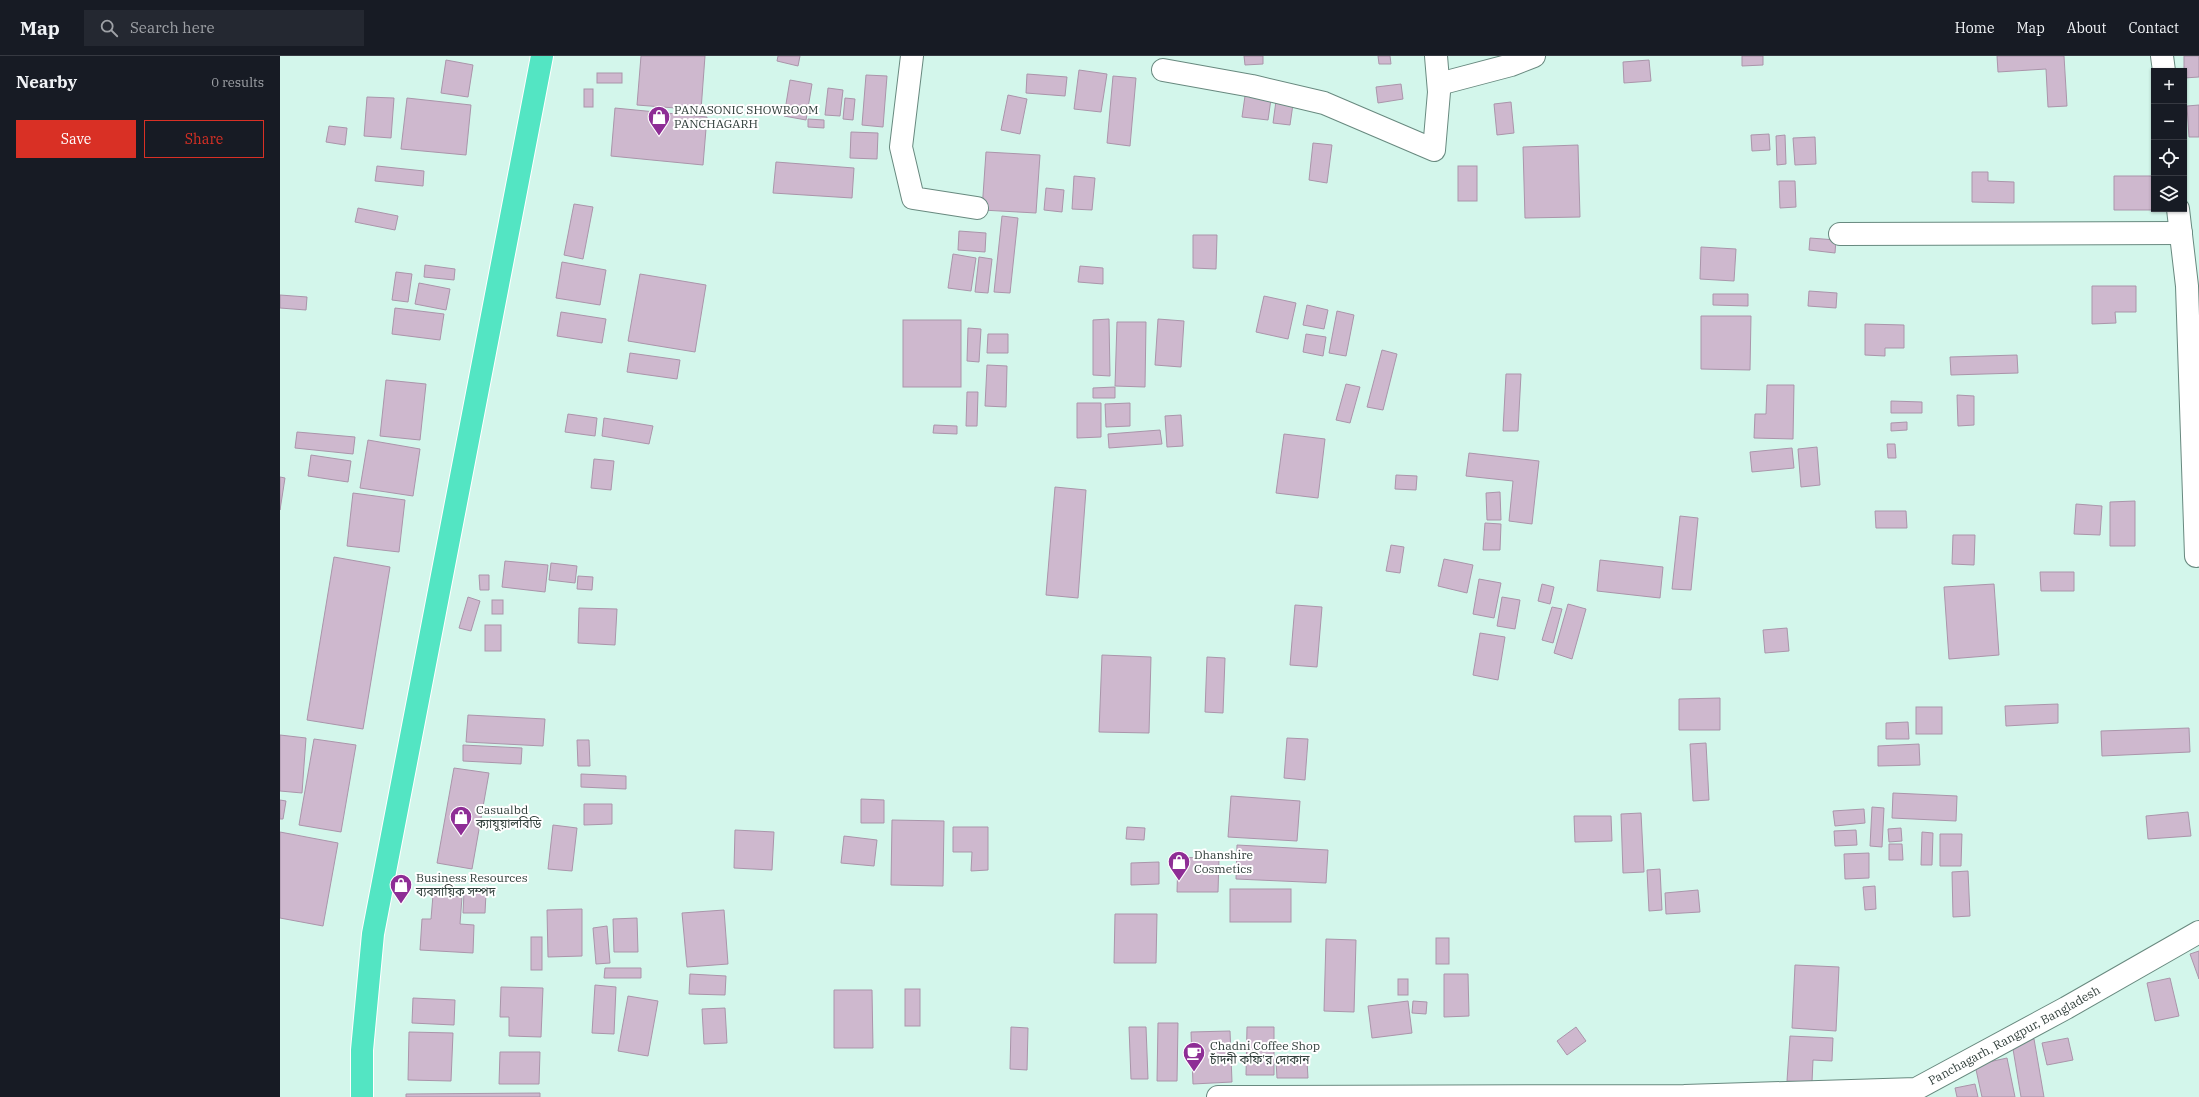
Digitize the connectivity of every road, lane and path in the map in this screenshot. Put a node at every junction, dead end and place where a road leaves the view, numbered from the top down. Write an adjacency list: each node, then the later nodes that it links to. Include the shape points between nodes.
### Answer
1 (542, 56): 15 (highway, via 373,934 362,1050)
2 (912, 56): 9 (street, via 901,147 913,198)
3 (1436, 56): 8 (street)
4 (1534, 56): 8 (street, via 1512,65)
5 (2162, 56): 6 (street)
6 (2164, 68)
7 (1162, 70): 8 (street, via 1252,86 1324,103 1434,150)
8 (1438, 84)
9 (977, 208)
10 (2178, 212): 11 (street)
11 (2181, 233): 12 (street); 13 (street, via 2187,286)
12 (1840, 234)
13 (2196, 556)
14 (2199, 932): 16 (street, Panchagarh, Rangpur, Bangladesh, via 1916,1089 1684,1096)
15 (362, 1097)
16 (1218, 1097)

